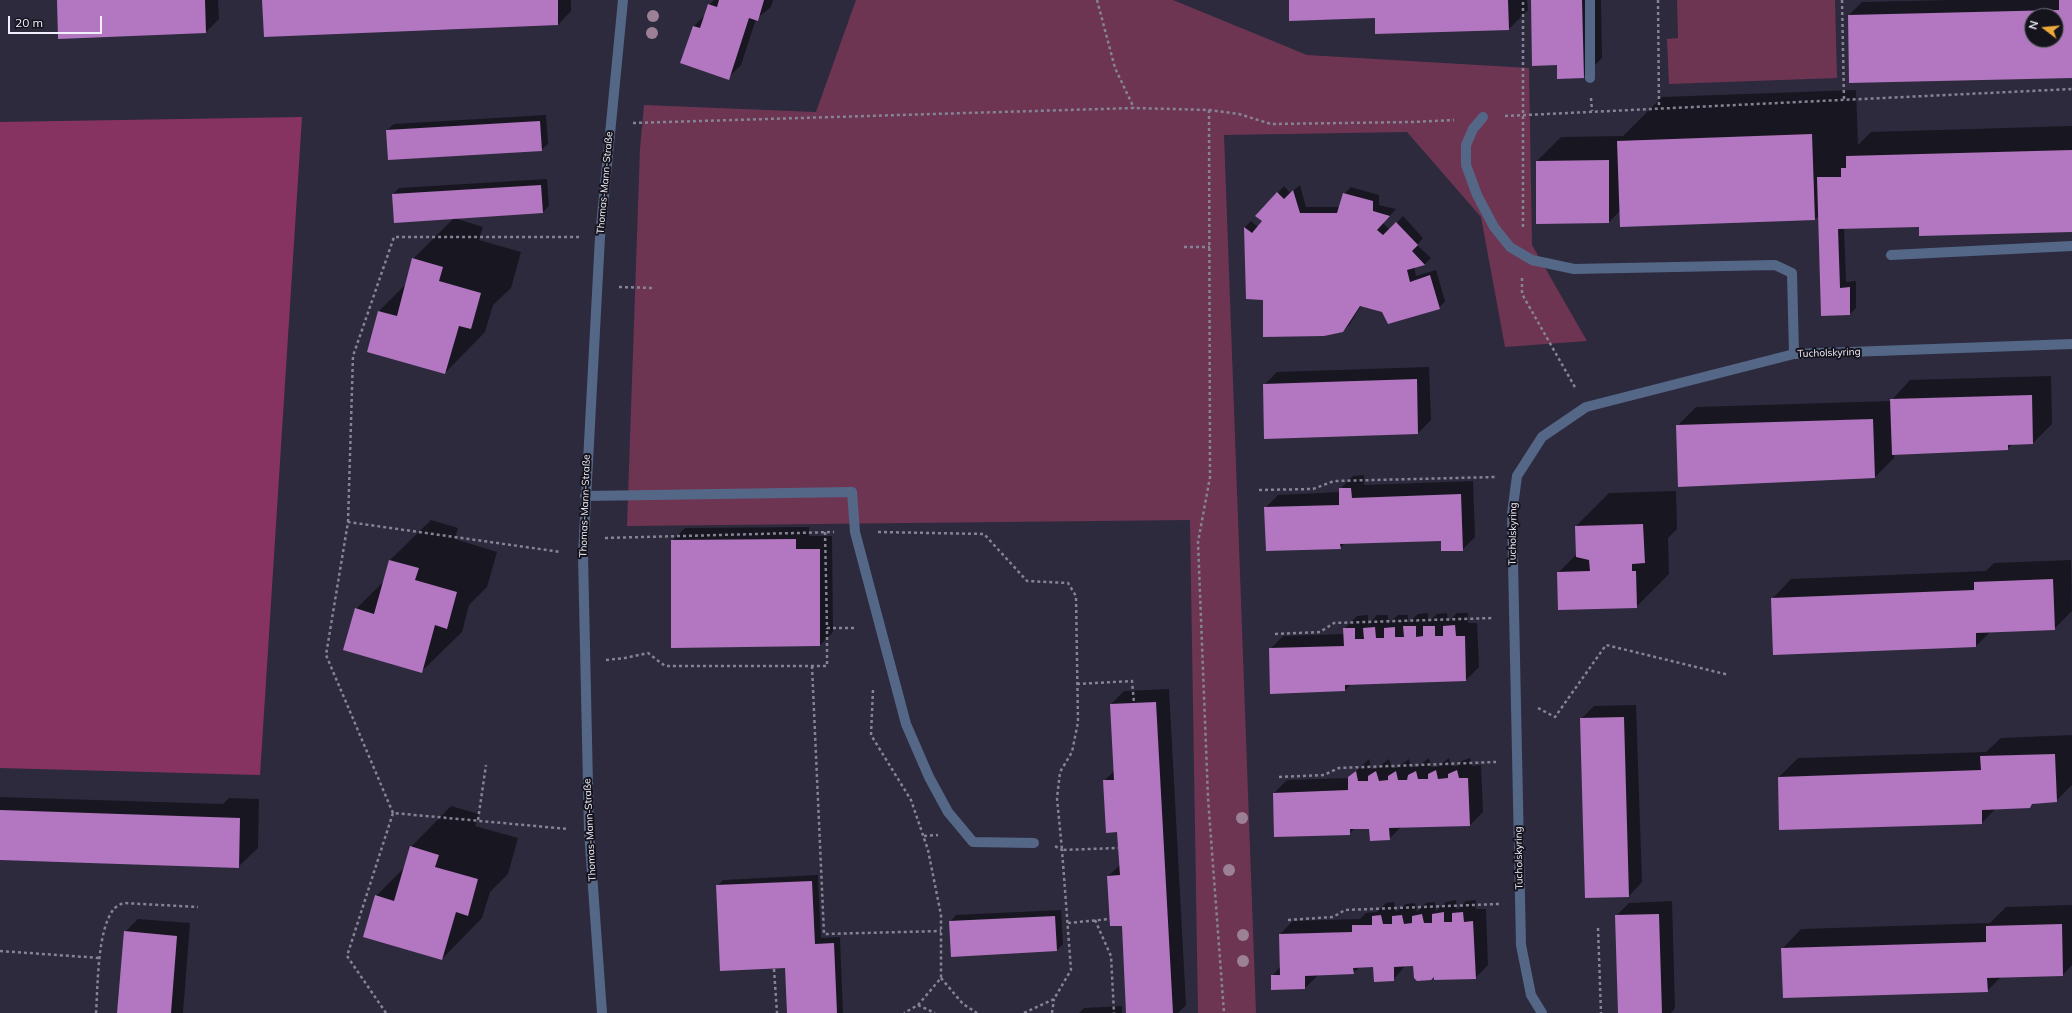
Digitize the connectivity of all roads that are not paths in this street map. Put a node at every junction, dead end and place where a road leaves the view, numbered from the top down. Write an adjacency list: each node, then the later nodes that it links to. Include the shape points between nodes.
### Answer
1 (623, 0): 9 (street, Thomas-Mann-Straße, via 596,287)
2 (1590, 0): 3 (street)
3 (1590, 78)
4 (1484, 117): 8 (street, via 1473,129 1466,145 1466,165 1476,195 1494,227 1510,247 1532,260 1574,269 1775,265 1792,272)
5 (2072, 246): 6 (street)
6 (1892, 255)
7 (2072, 344): 8 (street, Tucholskyring)
8 (1794, 354): 12 (street, Tucholskyring, via 1586,407 1542,437 1517,476 1512,514 1522,952 1531,995)
9 (585, 496): 10 (street, via 852,492 855,532 906,724 929,777 948,812 973,842); 11 (street, Thomas-Mann-Straße, via 583,555 589,831)
10 (1034, 843)
11 (602, 1013)
12 (1542, 1013)

